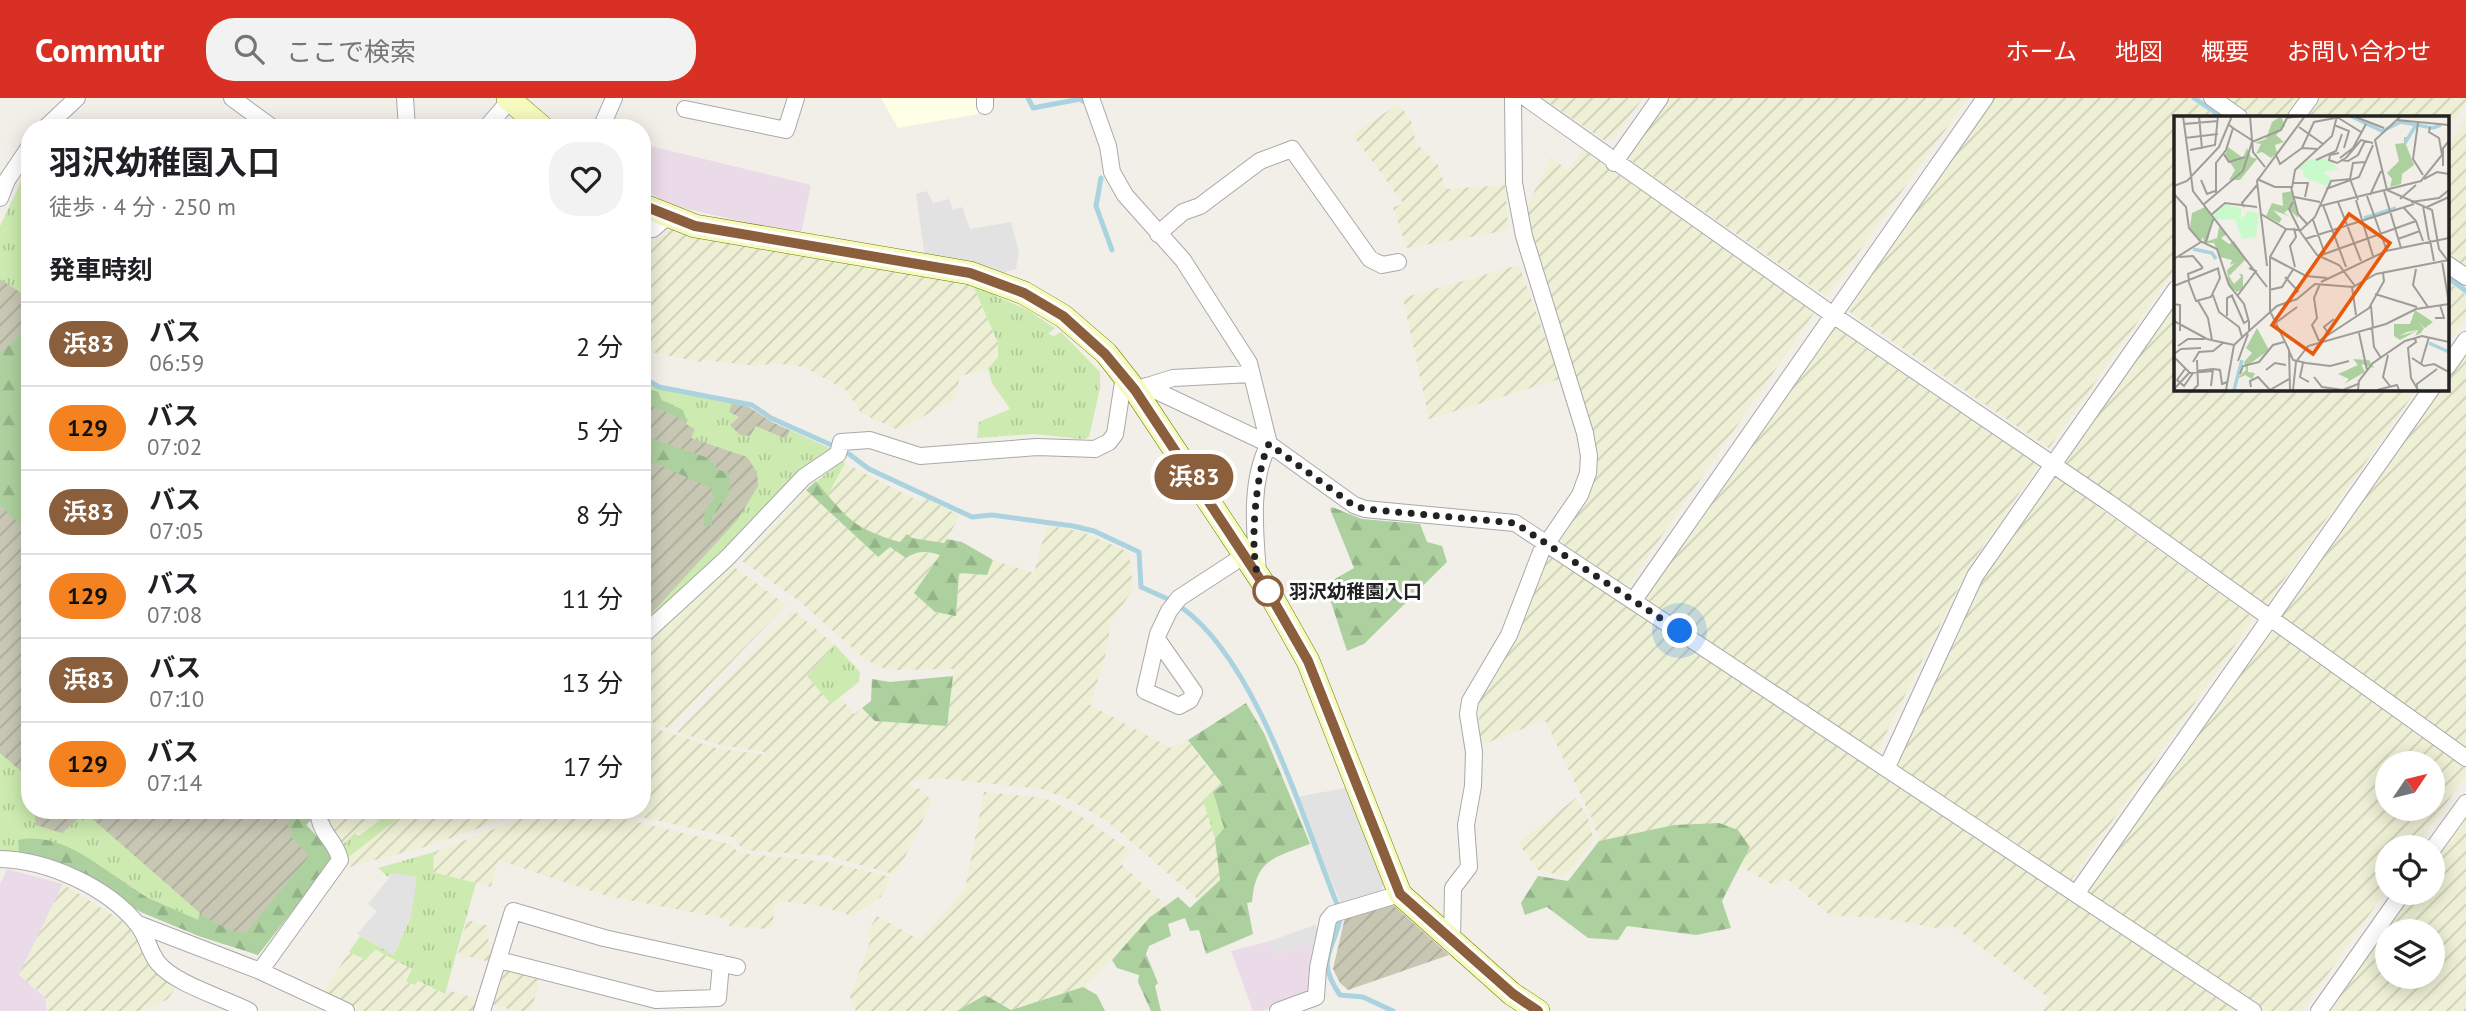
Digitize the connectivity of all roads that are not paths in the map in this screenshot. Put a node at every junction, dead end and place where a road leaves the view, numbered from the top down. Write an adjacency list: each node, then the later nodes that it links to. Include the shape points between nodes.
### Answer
1 (77, 98): 17 (street)
2 (232, 98): 18 (street)
3 (405, 98): 19 (street)
4 (614, 98): 22 (street)
5 (796, 98): 14 (street, via 786,131)
6 (1091, 98): 29 (street, via 1112,172)
7 (1513, 98): 42 (street, via 1514,183 1524,236 1590,456 1580,495)
8 (1526, 98): 24 (street)
9 (1660, 98): 24 (street)
10 (1985, 98): 34 (street)
11 (2212, 98): 15 (street)
12 (2310, 98): 16 (street)
13 (509, 99): 20 (street); 21 (street)
14 (685, 109)
15 (2238, 116)
16 (2297, 116)
17 (55, 119)
18 (261, 119)
19 (406, 119)
20 (493, 119)
21 (532, 119)
22 (605, 119)
23 (21, 159): 25 (street)
24 (1614, 163): 34 (street)
25 (0, 198)
26 (651, 209): 27 (street)
27 (667, 217): 28 (street); 38 (street, via 695,226 998,281 1070,321)
28 (651, 229)
29 (1158, 234): 30 (street, via 1260,161 1292,149 1370,258 1382,265); 37 (street, via 1198,282 1249,363)
30 (1398, 262)
31 (2448, 265): 32 (street)
32 (2466, 277)
33 (2174, 290): 41 (street)
34 (1833, 315): 41 (street); 45 (street)
35 (2466, 340): 36 (street)
36 (2448, 366)
37 (1251, 374): 38 (street); 40 (street)
38 (1135, 384): 40 (street); 43 (street); 47 (street, via 1115,433 1095,449 1037,447 920,456 870,440 841,442 838,454 804,477 727,558)
39 (2431, 390): 46 (street)
40 (1269, 444): 42 (street, via 1353,505 1515,523); 44 (street, via 1257,485)
41 (2051, 465): 46 (street); 50 (street, via 1975,576)
42 (1546, 543): 45 (street); 59 (street, via 1509,635 1470,701 1474,752 1466,825 1469,867 1453,888)
43 (1245, 555): 44 (street); 48 (street, via 1179,598)
44 (1258, 575): 55 (street, via 1308,661)
45 (1634, 600): 50 (street)
46 (2269, 619): 49 (street); 56 (street)
47 (651, 628)
48 (1157, 639)
49 (2466, 758)
50 (1886, 767): 56 (street)
51 (2466, 803): 53 (street)
52 (318, 819): 61 (street, via 321,830 339,850 340,860)
53 (2443, 835)
54 (0, 859): 58 (street, via 64,871 100,892)
55 (1400, 894): 59 (street); 66 (street, via 1333,914 1318,968 1316,997)
56 (2076, 894): 67 (street)
57 (2394, 905): 68 (street)
58 (138, 924): 61 (street); 63 (street, via 159,964)
59 (1452, 941): 62 (street)
60 (499, 960): 60 (street, via 656,1000 718,998 729,965 604,939 513,911); 65 (street)
61 (260, 971): 64 (street)
62 (1523, 1007)
63 (243, 1010)
64 (346, 1011)
65 (482, 1011)
66 (1278, 1011)
67 (2253, 1011)
68 (2319, 1011)

